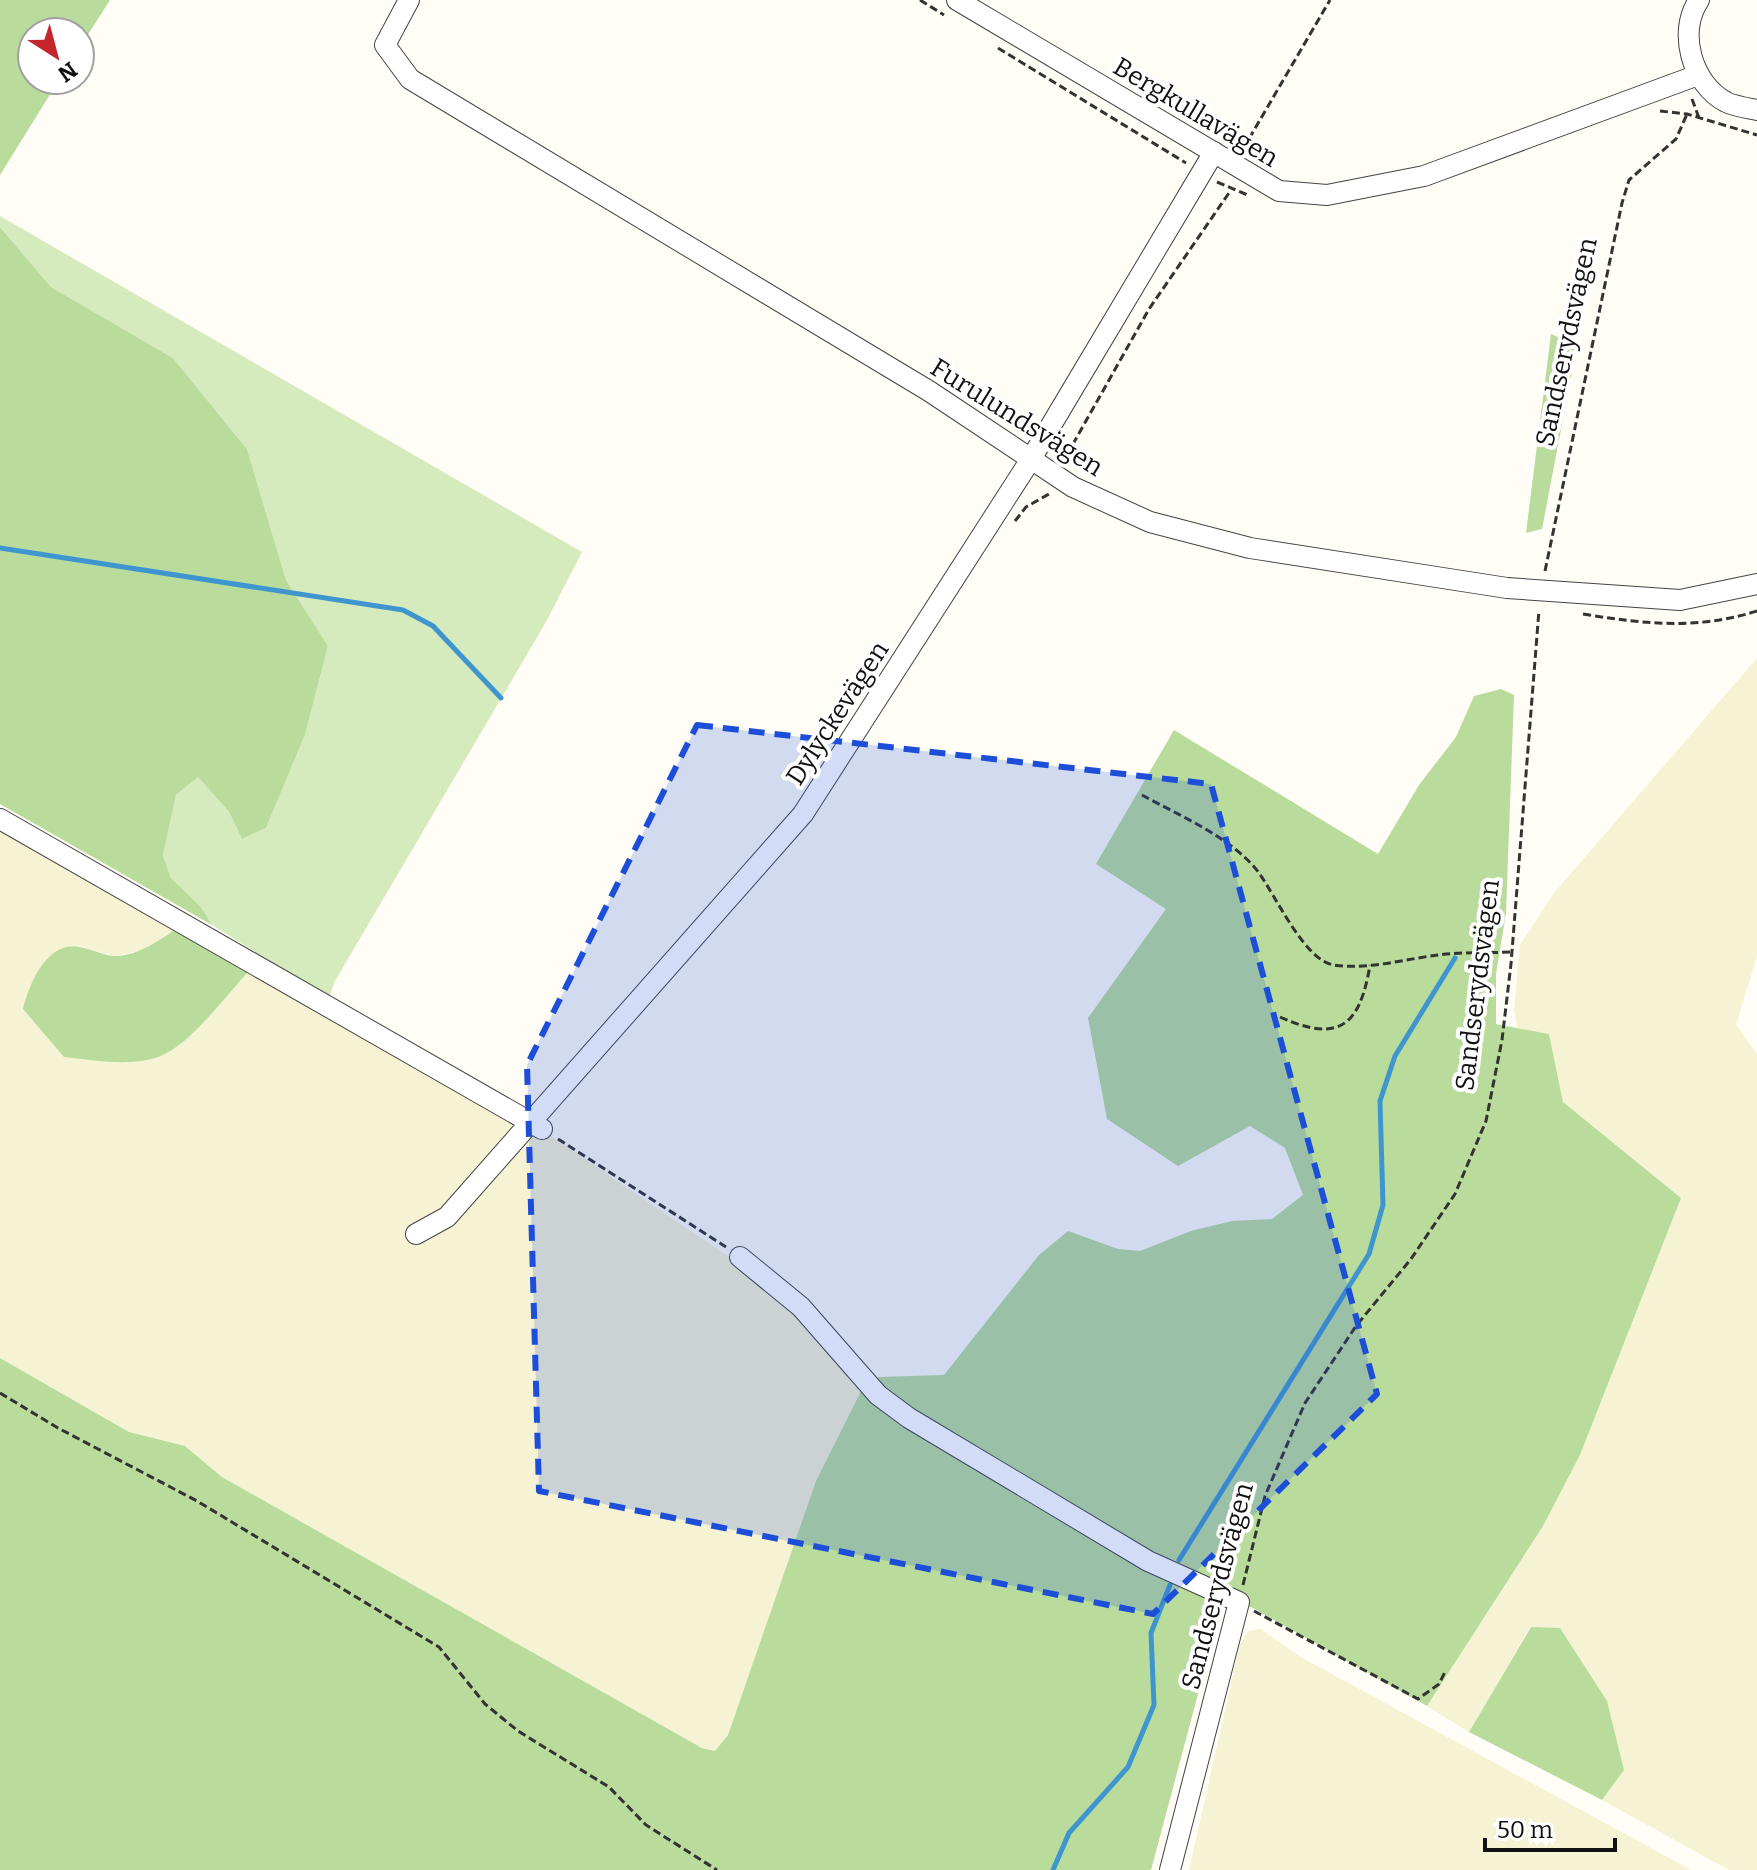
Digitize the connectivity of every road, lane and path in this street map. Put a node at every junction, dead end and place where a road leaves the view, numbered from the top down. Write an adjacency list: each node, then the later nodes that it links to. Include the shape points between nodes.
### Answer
1 (409, 0): 17 (street, Furulundsvägen, via 385,45 410,79 929,391)
2 (920, 0): 5 (path)
3 (1330, 0): 13 (path)
4 (1699, 0): 7 (street, via 1688,29 1689,53)
5 (952, 8): 12 (street, Bergkullavägen)
6 (987, 41): 14 (path)
7 (1698, 75): 9 (street, via 1725,101); 13 (street, Bergkullavägen, via 1397,182 1327,195 1279,191)
8 (1650, 109): 10 (path)
9 (1757, 110)
10 (1687, 114): 11 (path); 21 (path, Sandserydsvägen, via 1676,139 1629,180)
11 (1757, 135)
12 (1214, 152): 13 (street, Bergkullavägen); 14 (street, Dylyckevägen)
13 (1234, 165)
14 (1203, 174): 15 (path); 17 (street, Dylyckevägen)
15 (1231, 190): 16 (path); 18 (path, via 1149,309 1073,444 1078,477)
16 (1256, 199)
17 (1031, 459): 18 (street, Furulundsvägen); 29 (street, Dylyckevägen, via 803,814)
18 (1073, 487): 19 (path, via 1069,496 1039,497); 21 (street, Furulundsvägen, via 1150,522 1250,548)
19 (1015, 522)
20 (1757, 584): 21 (street, Furulundsvägen, via 1680,600)
21 (1542, 590): 26 (path, Sandserydsvägen)
22 (1570, 611): 23 (path, via 1644,625 1693,625)
23 (1757, 611)
24 (1142, 795): 27 (path, via 1220,840 1254,867 1312,956 1332,965)
25 (0, 819): 29 (street)
26 (1512, 952): 27 (path); 33 (path, Sandserydsvägen, via 1486,1121 1455,1194 1305,1403 1265,1496)
27 (1370, 965): 28 (path, via 1357,1013 1342,1026 1300,1026)
28 (1280, 1017)
29 (536, 1125): 30 (street, Dylyckevägen, via 447,1217); 31 (path)
30 (416, 1234)
31 (740, 1257): 33 (street, via 801,1307 878,1395 909,1418 1148,1561)
32 (0, 1393): 35 (path, via 197,1501 439,1647 485,1704 518,1731 609,1787 646,1825)
33 (1239, 1602): 34 (path, via 1418,1699 1439,1684); 36 (street, Sandserydsvägen)
34 (1446, 1670)
35 (717, 1870)
36 (1170, 1870)

